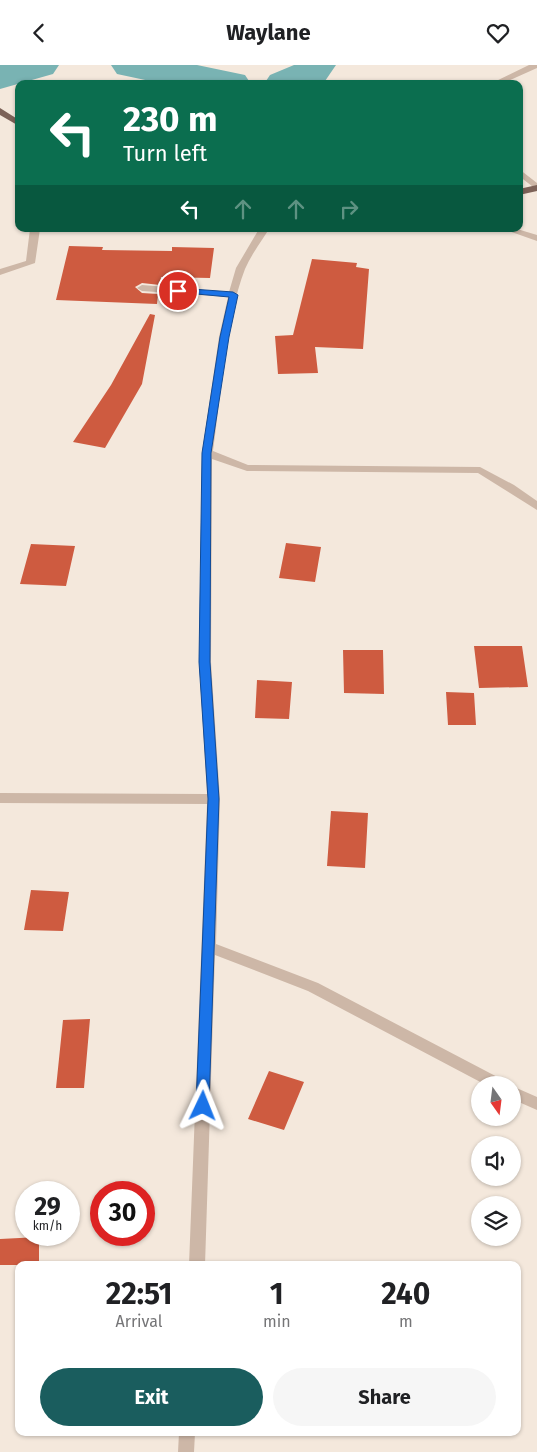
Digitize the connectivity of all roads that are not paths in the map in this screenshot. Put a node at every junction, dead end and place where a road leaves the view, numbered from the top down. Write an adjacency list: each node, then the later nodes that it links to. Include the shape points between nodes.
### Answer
1 (536, 65): 2 (street)
2 (503, 80)
3 (0, 111): 4 (main road)
4 (15, 121)
5 (523, 176): 6 (street)
6 (537, 188): 7 (main road)
7 (523, 191)
8 (35, 232): 12 (street, via 30,263)
9 (262, 232): 14 (street, via 241,268)
10 (518, 232): 11 (street)
11 (537, 238)
12 (0, 272)
13 (142, 288): 14 (street)
14 (233, 295): 15 (street)
15 (206, 453): 16 (street, via 247,468 480,470); 18 (street, via 205,662)
16 (537, 506)
17 (0, 798): 18 (street)
18 (214, 799): 19 (street)
19 (208, 947): 20 (street, via 313,987); 23 (street)
20 (483, 1076)
21 (521, 1097): 22 (street)
22 (537, 1105)
23 (197, 1261)
24 (187, 1436): 25 (street)
25 (186, 1452)

